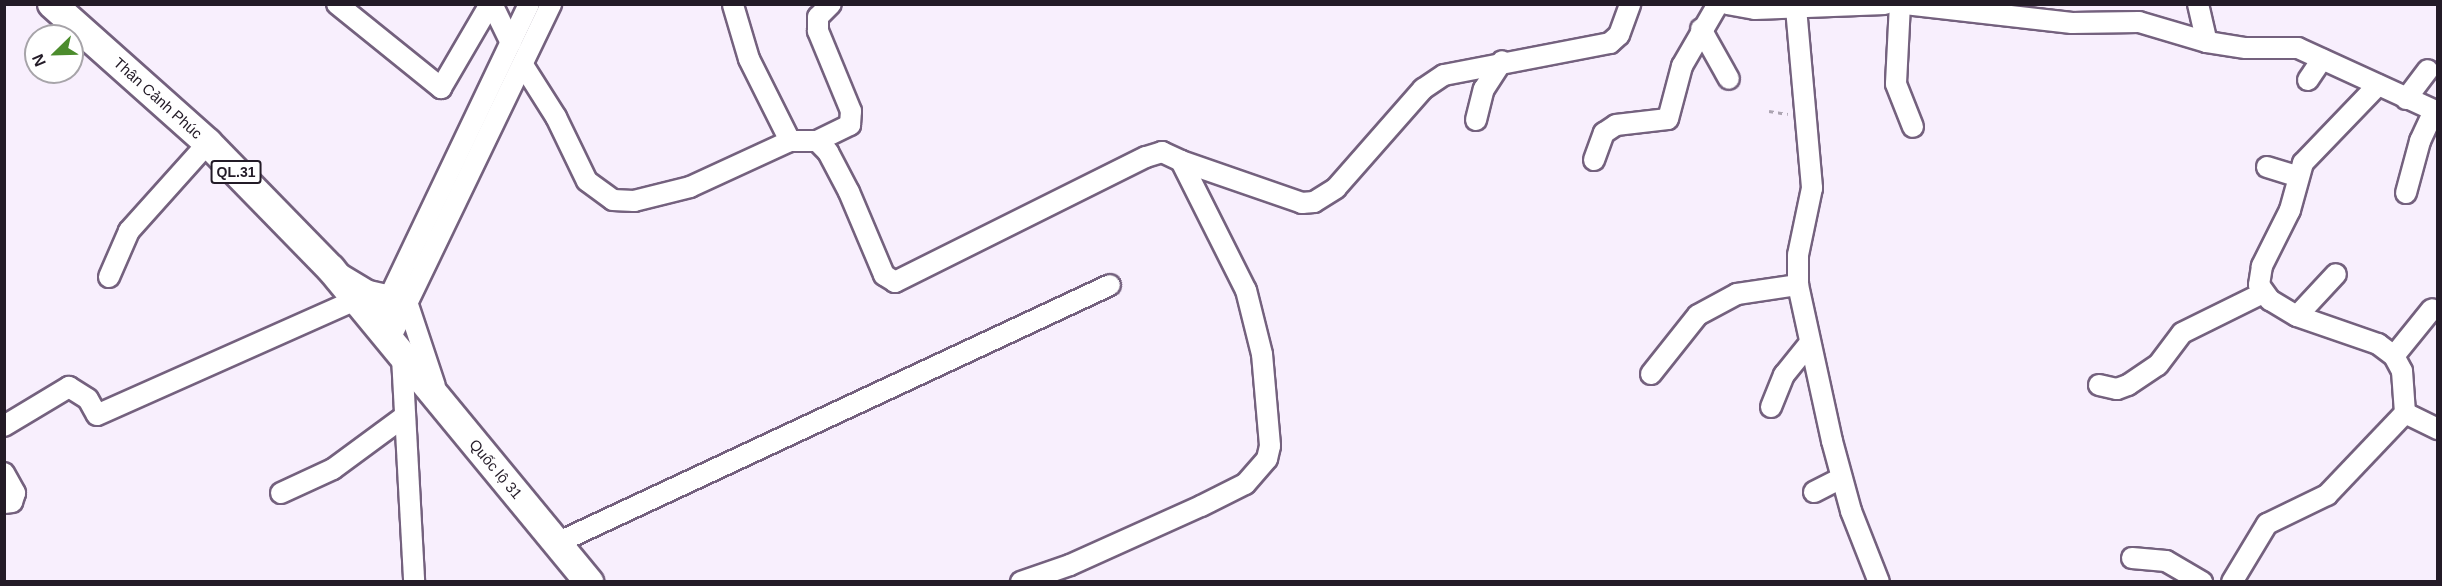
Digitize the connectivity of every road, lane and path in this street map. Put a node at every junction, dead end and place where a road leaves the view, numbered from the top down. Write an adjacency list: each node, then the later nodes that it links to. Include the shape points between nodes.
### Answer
1 (52, 4): 33 (highway, Thân Cảnh Phúc / QL.31)
2 (337, 4): 3 (street, via 441,88)
3 (491, 4): 19 (street)
4 (529, 4): 19 (street)
5 (551, 4): 22 (street)
6 (831, 4): 32 (street, via 818,17 818,31 851,111 850,125)
7 (1630, 4): 21 (street, via 1619,35 1610,43)
8 (1718, 4): 17 (street)
9 (1727, 4): 15 (street)
10 (1885, 4): 15 (street)
11 (1900, 4): 30 (street, via 1896,84)
12 (1905, 4): 16 (street)
13 (2198, 4): 18 (street)
14 (733, 5): 31 (street, via 749,59)
15 (1797, 8): 43 (street, via 1812,188 1798,255)
16 (2044, 12): 18 (street, via 2139,22)
17 (1701, 29): 24 (street); 34 (street, via 1682,66 1668,119 1616,124 1604,133)
18 (2206, 42): 20 (street, via 2246,48 2298,48)
19 (511, 43): 45 (street)
20 (2322, 59): 25 (street); 26 (street)
21 (1502, 62): 29 (street, via 1484,89); 35 (street, via 1444,75 1424,88 1336,188 1314,202 1302,203)
22 (523, 65): 31 (street, via 556,117 587,181 613,200 634,201 690,188); 45 (street)
23 (2428, 70): 27 (street)
24 (1729, 79)
25 (2308, 81)
26 (2378, 85): 27 (street); 37 (street, via 2315,148)
27 (2406, 99): 28 (street)
28 (2436, 112): 38 (street, via 2420,141)
29 (1476, 120)
30 (1913, 127)
31 (790, 141): 32 (street)
32 (817, 141): 35 (street, via 828,152 849,192 884,275 895,282 1146,157 1162,152)
33 (208, 143): 39 (highway, Thân Cảnh Phúc / QL.31); 41 (street, via 129,231)
34 (1594, 160)
35 (1181, 161): 67 (street, via 1246,290 1262,354 1270,446 1267,459 1245,484)
36 (2267, 167): 37 (street)
37 (2297, 176): 44 (street, via 2285,223 2262,266 2259,285)
38 (2406, 193)
39 (331, 269): 45 (street, via 369,291); 46 (highway, Thân Cảnh Phúc / QL.31)
40 (2336, 274): 48 (street)
41 (109, 277)
42 (1110, 285): 65 (street)
43 (1798, 285): 50 (street); 52 (street, via 1737,294 1698,315)
44 (2263, 293): 48 (street); 53 (street, via 2182,333 2158,365 2128,385 2117,389)
45 (401, 298): 49 (street); 54 (street)
46 (355, 300): 49 (highway, Thân Cảnh Phúc / QL.31); 58 (street, via 97,415 88,399 69,387)
47 (2433, 309): 51 (street)
48 (2297, 316): 51 (street, via 2378,344)
49 (389, 341): 54 (highway, Quốc lộ 31 / QL.31); 57 (street)
50 (1809, 344): 55 (street, via 1784,375); 61 (street)
51 (2394, 356): 56 (street, via 2402,371)
52 (1651, 374)
53 (2099, 385)
54 (442, 405): 65 (highway, Quốc lộ 31 / QL.31)
55 (1771, 407)
56 (2405, 413): 59 (street); 73 (street, via 2327,495 2267,524)
57 (405, 416): 63 (street, via 333,469); 68 (street)
58 (4, 426)
59 (2438, 429)
60 (4, 473): 64 (street, via 15,493 12,502)
61 (1842, 478): 62 (street); 71 (street)
62 (1814, 492)
63 (281, 493)
64 (4, 503)
65 (557, 543): 69 (highway, Quốc lộ 31 / QL.31)
66 (2132, 558): 72 (street, via 2166,561)
67 (1052, 577): 70 (street)
68 (414, 582)
69 (590, 582)
70 (1021, 582)
71 (1879, 582)
72 (2202, 582)
73 (2232, 582)

